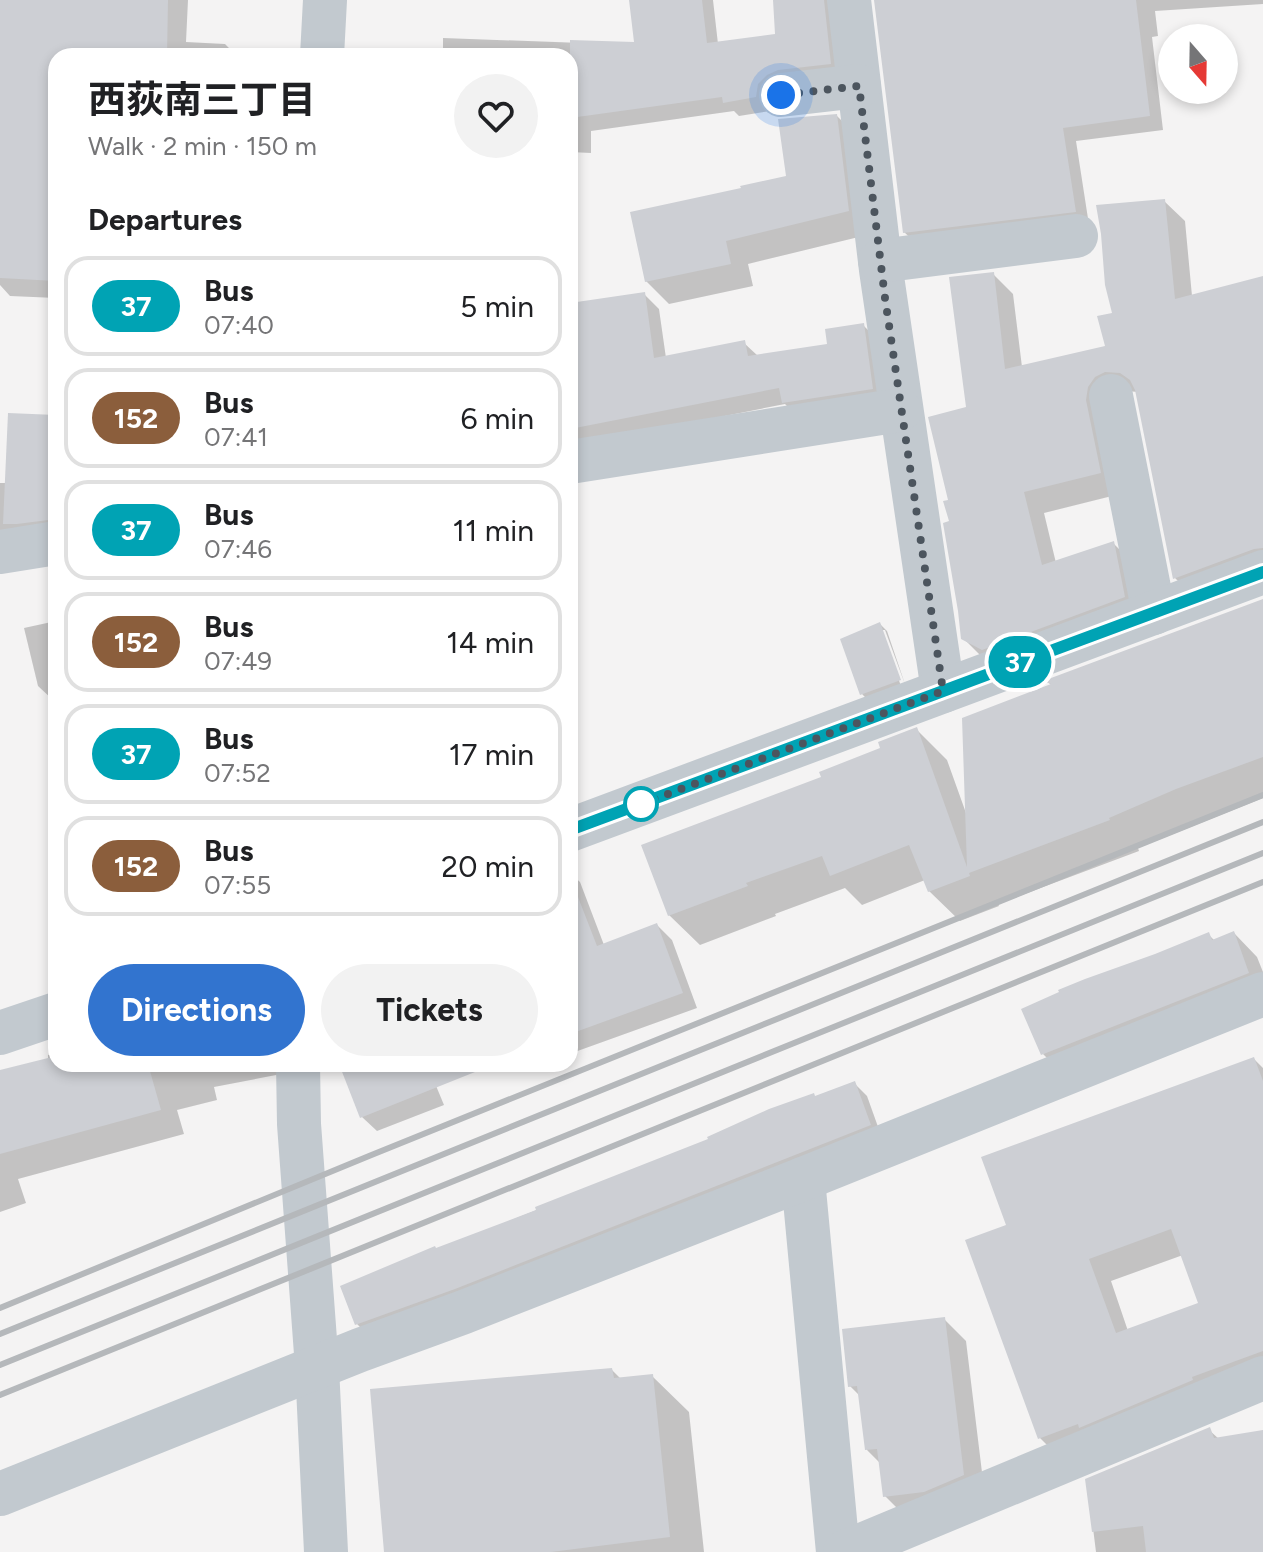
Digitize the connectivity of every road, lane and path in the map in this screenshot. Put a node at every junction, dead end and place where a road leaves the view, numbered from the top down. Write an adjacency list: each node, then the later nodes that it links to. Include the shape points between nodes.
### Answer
1 (325, 0): 3 (street)
2 (849, 0): 4 (street)
3 (322, 48)
4 (859, 86): 5 (street); 7 (street)
5 (781, 95)
6 (1076, 236): 7 (street)
7 (880, 261): 9 (street)
8 (1111, 396): 14 (street)
9 (900, 410): 10 (street); 15 (street)
10 (578, 461)
11 (48, 544): 12 (street)
12 (0, 552)
13 (1263, 572): 14 (street)
14 (1154, 613): 15 (street)
15 (943, 691): 16 (street)
16 (578, 827)
17 (1263, 994): 21 (street)
18 (48, 1017): 19 (street)
19 (0, 1033)
20 (298, 1072): 22 (street)
21 (803, 1179): 22 (street); 26 (street)
22 (317, 1367): 24 (street); 25 (street)
23 (1263, 1378): 27 (street)
24 (0, 1494)
25 (326, 1552)
26 (838, 1552)
27 (845, 1552)

